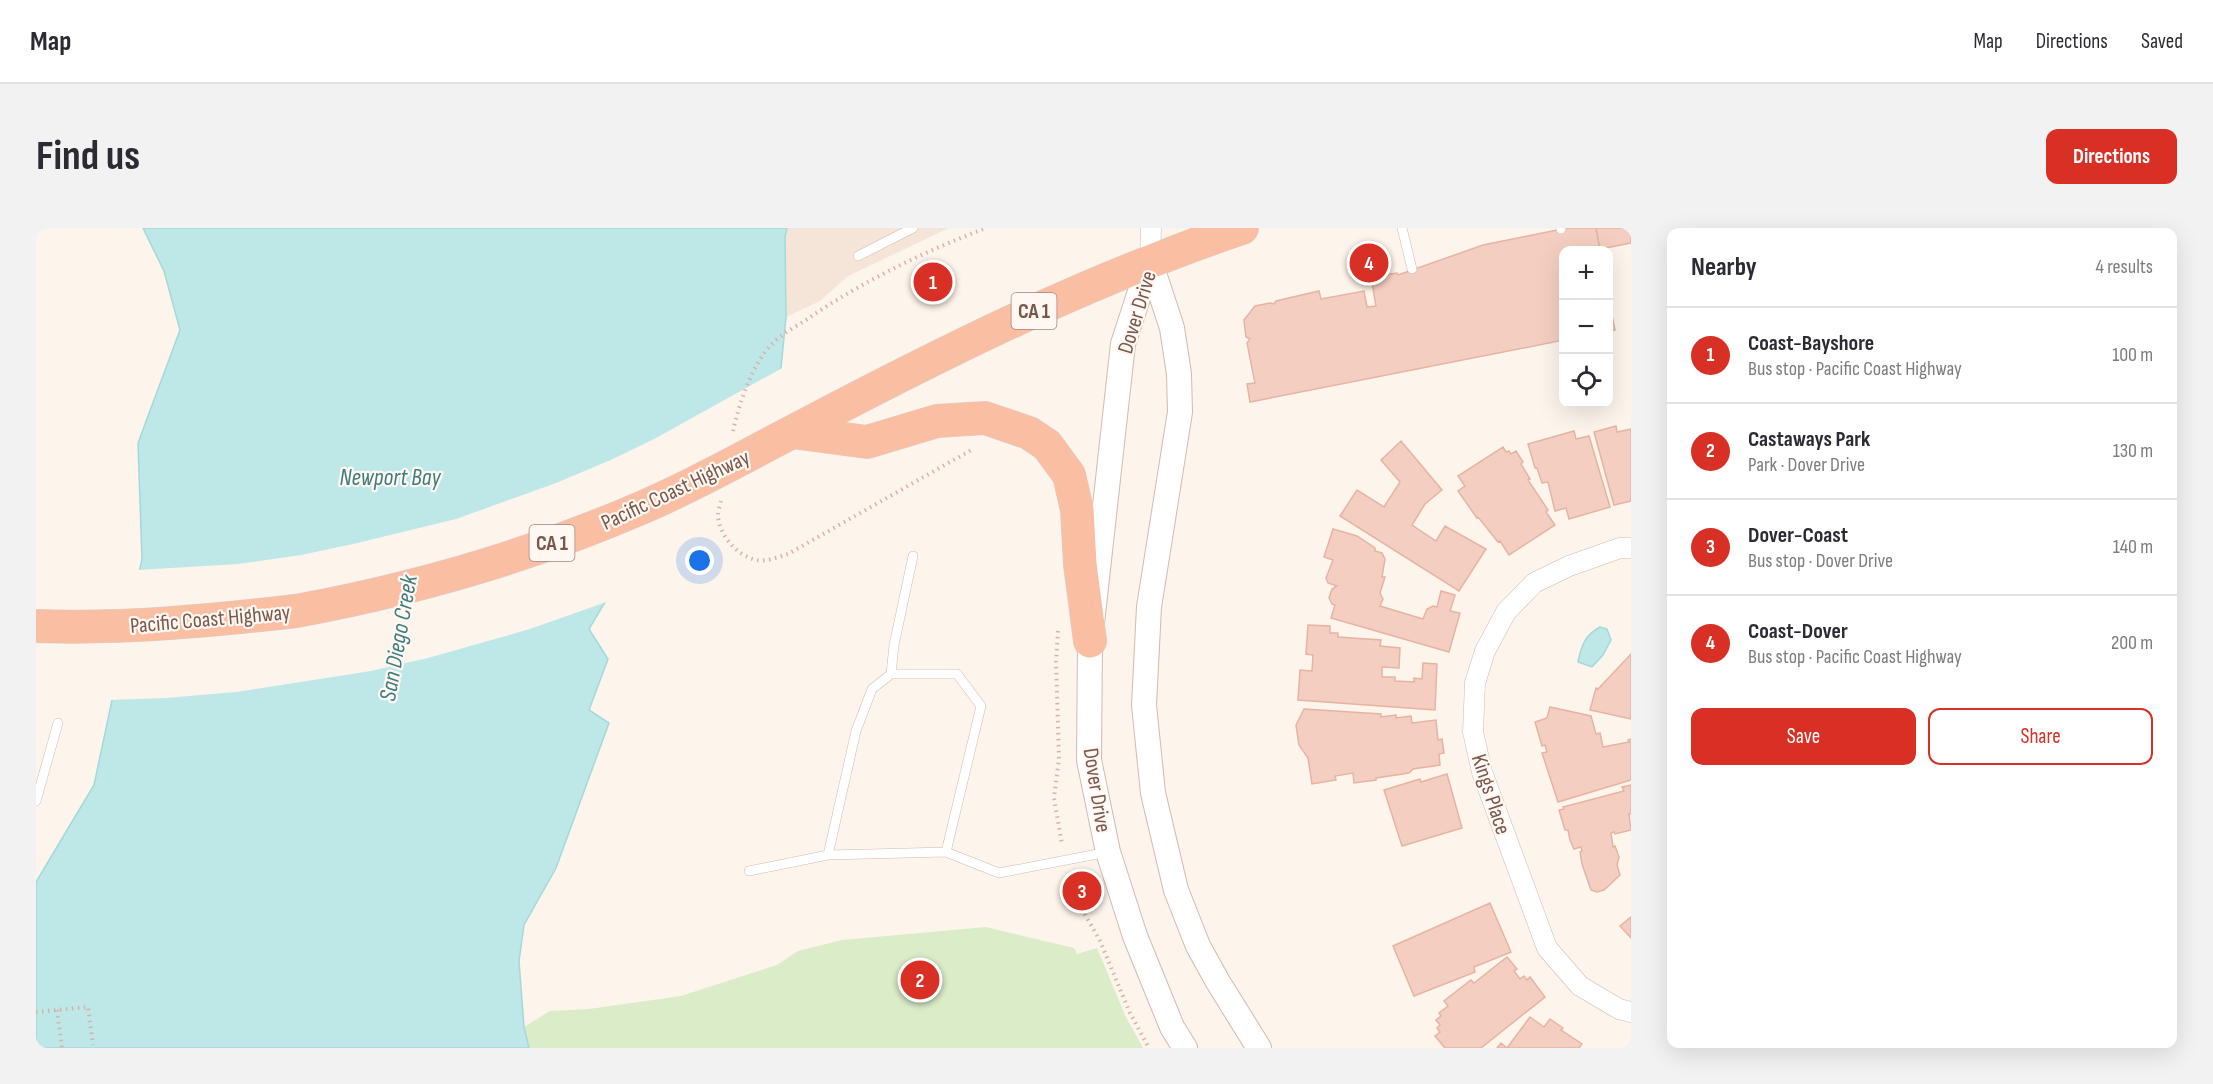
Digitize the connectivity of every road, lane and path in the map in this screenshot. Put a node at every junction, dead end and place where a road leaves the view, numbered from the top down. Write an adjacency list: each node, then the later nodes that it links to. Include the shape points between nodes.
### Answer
1 (913, 228): 6 (lane)
2 (986, 228): 11 (path, via 879,277 823,308 772,343 756,365)
3 (1151, 228): 8 (street)
4 (1242, 228): 8 (highway, Pacific Coast Highway / CA 1)
5 (1402, 228): 9 (lane)
6 (897, 231): 7 (lane)
7 (858, 256)
8 (1150, 261): 10 (highway, Pacific Coast Highway / CA 1, via 919,365); 18 (street, Dover Drive, via 1123,344); 34 (street, Dover Drive, via 1172,328 1180,403 1149,607 1144,705 1153,792 1176,890 1198,946)
9 (1412, 269)
10 (792, 432): 16 (highway, Pacific Coast Highway / CA 1, bridge, via 603,525 423,584 252,616 143,625); 18 (highway, via 867,442 938,421 986,418 1029,433 1047,445 1069,475 1077,510)
11 (733, 433)
12 (977, 447): 13 (path, via 788,554 768,560 756,560 737,551 723,534 718,515)
13 (722, 494)
14 (1631, 548): 29 (street, Kings Place, via 1620,548 1569,566 1534,583 1506,612 1485,651 1475,683 1473,732 1482,772 1547,948 1580,986)
15 (913, 556): 19 (lane)
16 (36, 626)
17 (1058, 630): 25 (path, via 1059,759 1054,798)
18 (1090, 641): 23 (street, Dover Drive, via 1089,760)
19 (891, 674): 22 (lane, via 957,674 981,706); 24 (lane, via 872,689 856,730)
20 (58, 723): 21 (lane)
21 (36, 801)
22 (946, 852): 24 (lane); 25 (lane, via 999,873)
23 (1108, 852): 25 (lane); 33 (street, Dover Drive, via 1135,936 1172,1027)
24 (828, 855): 26 (lane)
25 (1066, 861): 32 (path, via 1082,909)
26 (749, 871)
27 (57, 1010): 28 (path); 30 (path, via 88,1007); 31 (path)
28 (36, 1012)
29 (1631, 1012)
30 (93, 1046)
31 (62, 1048)
32 (1149, 1048)
33 (1185, 1048)
34 (1259, 1048)

